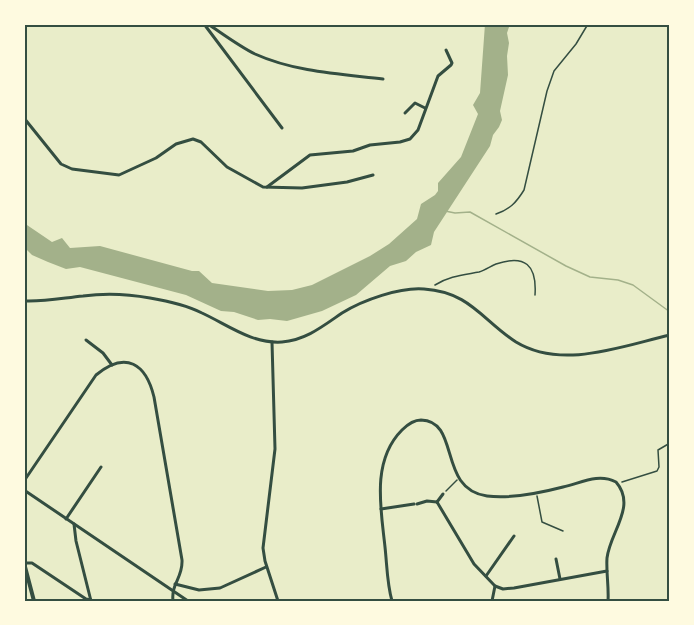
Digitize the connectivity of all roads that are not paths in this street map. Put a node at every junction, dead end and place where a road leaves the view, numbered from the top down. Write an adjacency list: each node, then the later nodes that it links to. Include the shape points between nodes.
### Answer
1 (206, 24): 3 (street, via 270,59 324,72); 7 (street)
2 (446, 50): 4 (street, via 452,63 438,76)
3 (383, 79)
4 (424, 108): 5 (street, via 415,104); 9 (street, via 418,130 410,139 310,155)
5 (405, 113)
6 (24, 118): 9 (street, via 67,168 119,175 193,139 227,167)
7 (282, 128)
8 (373, 175): 9 (street, via 302,188)
9 (267, 187)
10 (24, 301): 13 (street, via 98,295 147,297 179,304 246,336)
11 (670, 335): 13 (street, via 580,355 548,354 518,343 471,304 452,294 429,289 387,294 348,310 303,337)
12 (86, 340): 14 (street)
13 (272, 342): 26 (street, via 276,434 264,540)
14 (112, 364): 16 (street, via 89,384); 30 (street, via 133,364 151,382 182,560 182,572)
15 (101, 467): 21 (street)
16 (24, 481)
17 (24, 490): 21 (street)
18 (443, 494): 19 (street)
19 (437, 502): 20 (street); 28 (street, via 469,556)
20 (381, 509): 27 (street, via 380,485 392,441 411,423 429,421 444,433 458,478 484,496 537,492 598,478 618,484 625,503 610,546); 38 (street)
21 (66, 519): 22 (street)
22 (74, 524): 32 (street); 34 (street)
23 (514, 536): 28 (street)
24 (556, 559): 29 (street)
25 (24, 563): 33 (street); 34 (street, via 32,563)
26 (267, 567): 30 (street, via 220,588 199,590); 37 (street)
27 (607, 572): 29 (street); 40 (street)
28 (486, 576): 31 (street)
29 (560, 579): 31 (street, via 514,588)
30 (175, 584): 32 (street)
31 (495, 586): 39 (street)
32 (172, 589): 35 (street); 36 (street)
33 (34, 601)
34 (91, 601)
35 (173, 601)
36 (188, 601)
37 (278, 601)
38 (392, 601)
39 (492, 601)
40 (608, 601)

